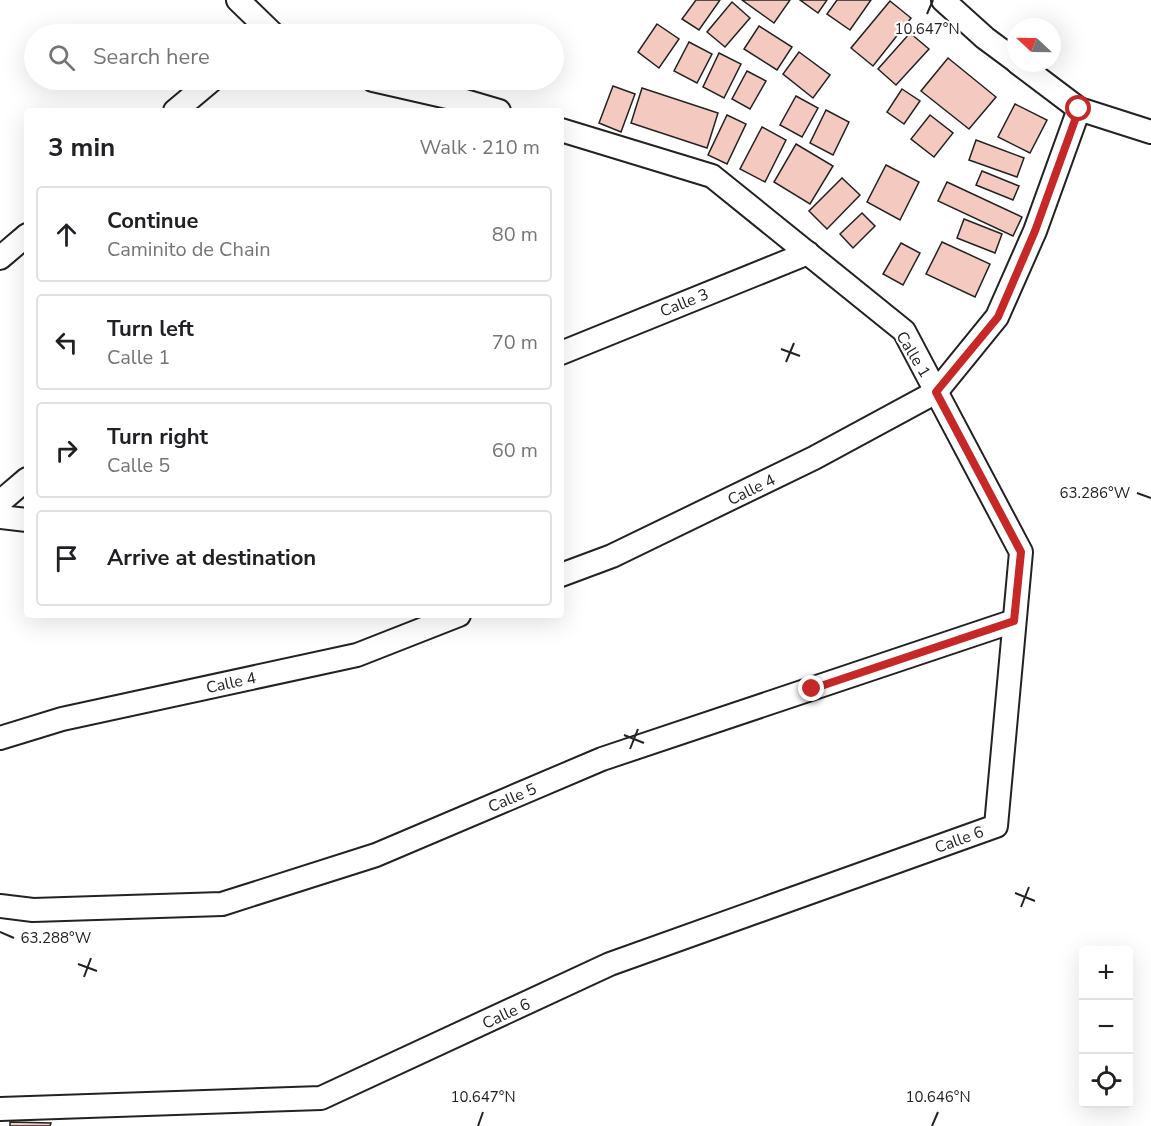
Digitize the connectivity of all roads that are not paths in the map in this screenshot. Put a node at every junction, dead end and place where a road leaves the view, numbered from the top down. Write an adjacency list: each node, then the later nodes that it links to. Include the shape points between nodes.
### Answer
1 (238, 0): 3 (street)
2 (944, 0): 4 (street)
3 (263, 24)
4 (1007, 54)
5 (1030, 72): 10 (street)
6 (200, 90): 8 (street)
7 (417, 90): 9 (street)
8 (179, 108)
9 (489, 108)
10 (1079, 109): 12 (street); 19 (street, via 1035,231 998,317)
11 (564, 131): 14 (street, Calle 1, via 712,176)
12 (1151, 132)
13 (24, 238): 15 (street)
14 (808, 253): 17 (street, Calle 3); 19 (street, Calle 1, via 904,331)
15 (0, 258)
16 (564, 335): 17 (street)
17 (585, 342): 18 (street, Calle 3)
18 (564, 352)
19 (936, 392): 24 (street, Calle 4, via 814,458 612,556); 26 (street, Calle 1, via 1021,552)
20 (24, 482): 21 (street)
21 (0, 502)
22 (0, 517): 23 (street)
23 (24, 520)
24 (564, 574)
25 (451, 618): 27 (street, Calle 4, via 357,655 62,719)
26 (1014, 621): 28 (street, Calle 1); 29 (street, Calle 5, via 602,759 376,855 222,904 33,910)
27 (0, 738)
28 (996, 826): 30 (street, Calle 6, via 610,964 321,1098)
29 (0, 906)
30 (0, 1109)

